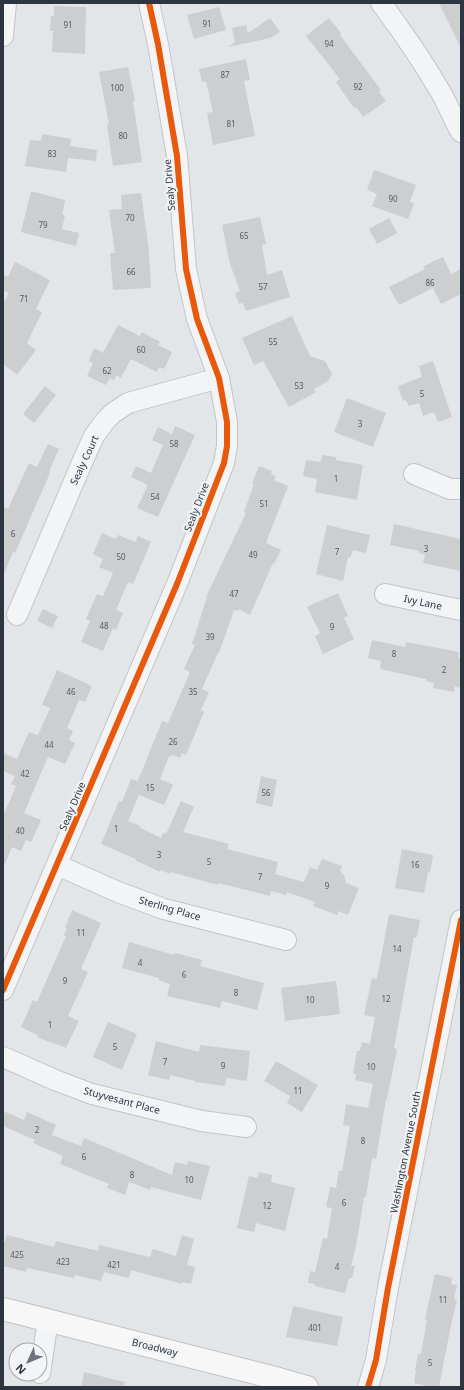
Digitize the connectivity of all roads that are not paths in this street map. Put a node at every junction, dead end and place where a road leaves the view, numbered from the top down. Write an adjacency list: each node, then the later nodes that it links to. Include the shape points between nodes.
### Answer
1 (6, 3): 4 (street)
2 (149, 3): 6 (street, Sealy Drive, via 177,156 186,269 197,318)
3 (381, 3): 5 (street, via 411,44)
4 (3, 36)
5 (458, 120)
6 (219, 378): 11 (street, Sealy Court, via 128,403 105,421 94,436 84,458); 12 (street, Sealy Drive, via 228,422 224,463 177,584)
7 (414, 474): 8 (street, via 450,489)
8 (461, 490)
9 (385, 594): 10 (street, Ivy Lane)
10 (461, 610)
11 (17, 615)
12 (57, 865): 14 (street, Sterling Place, via 118,892 164,908); 15 (street, Sealy Drive)
13 (461, 920): 22 (street, Washington Avenue South, via 376,1360)
14 (286, 940)
15 (3, 990)
16 (3, 1057): 17 (street, Stuyvesant Place, via 92,1094 202,1121)
17 (246, 1127)
18 (3, 1309): 19 (main road, Broadway)
19 (48, 1320): 20 (street); 21 (main road, Broadway)
20 (45, 1342)
21 (307, 1387)
22 (368, 1387)

